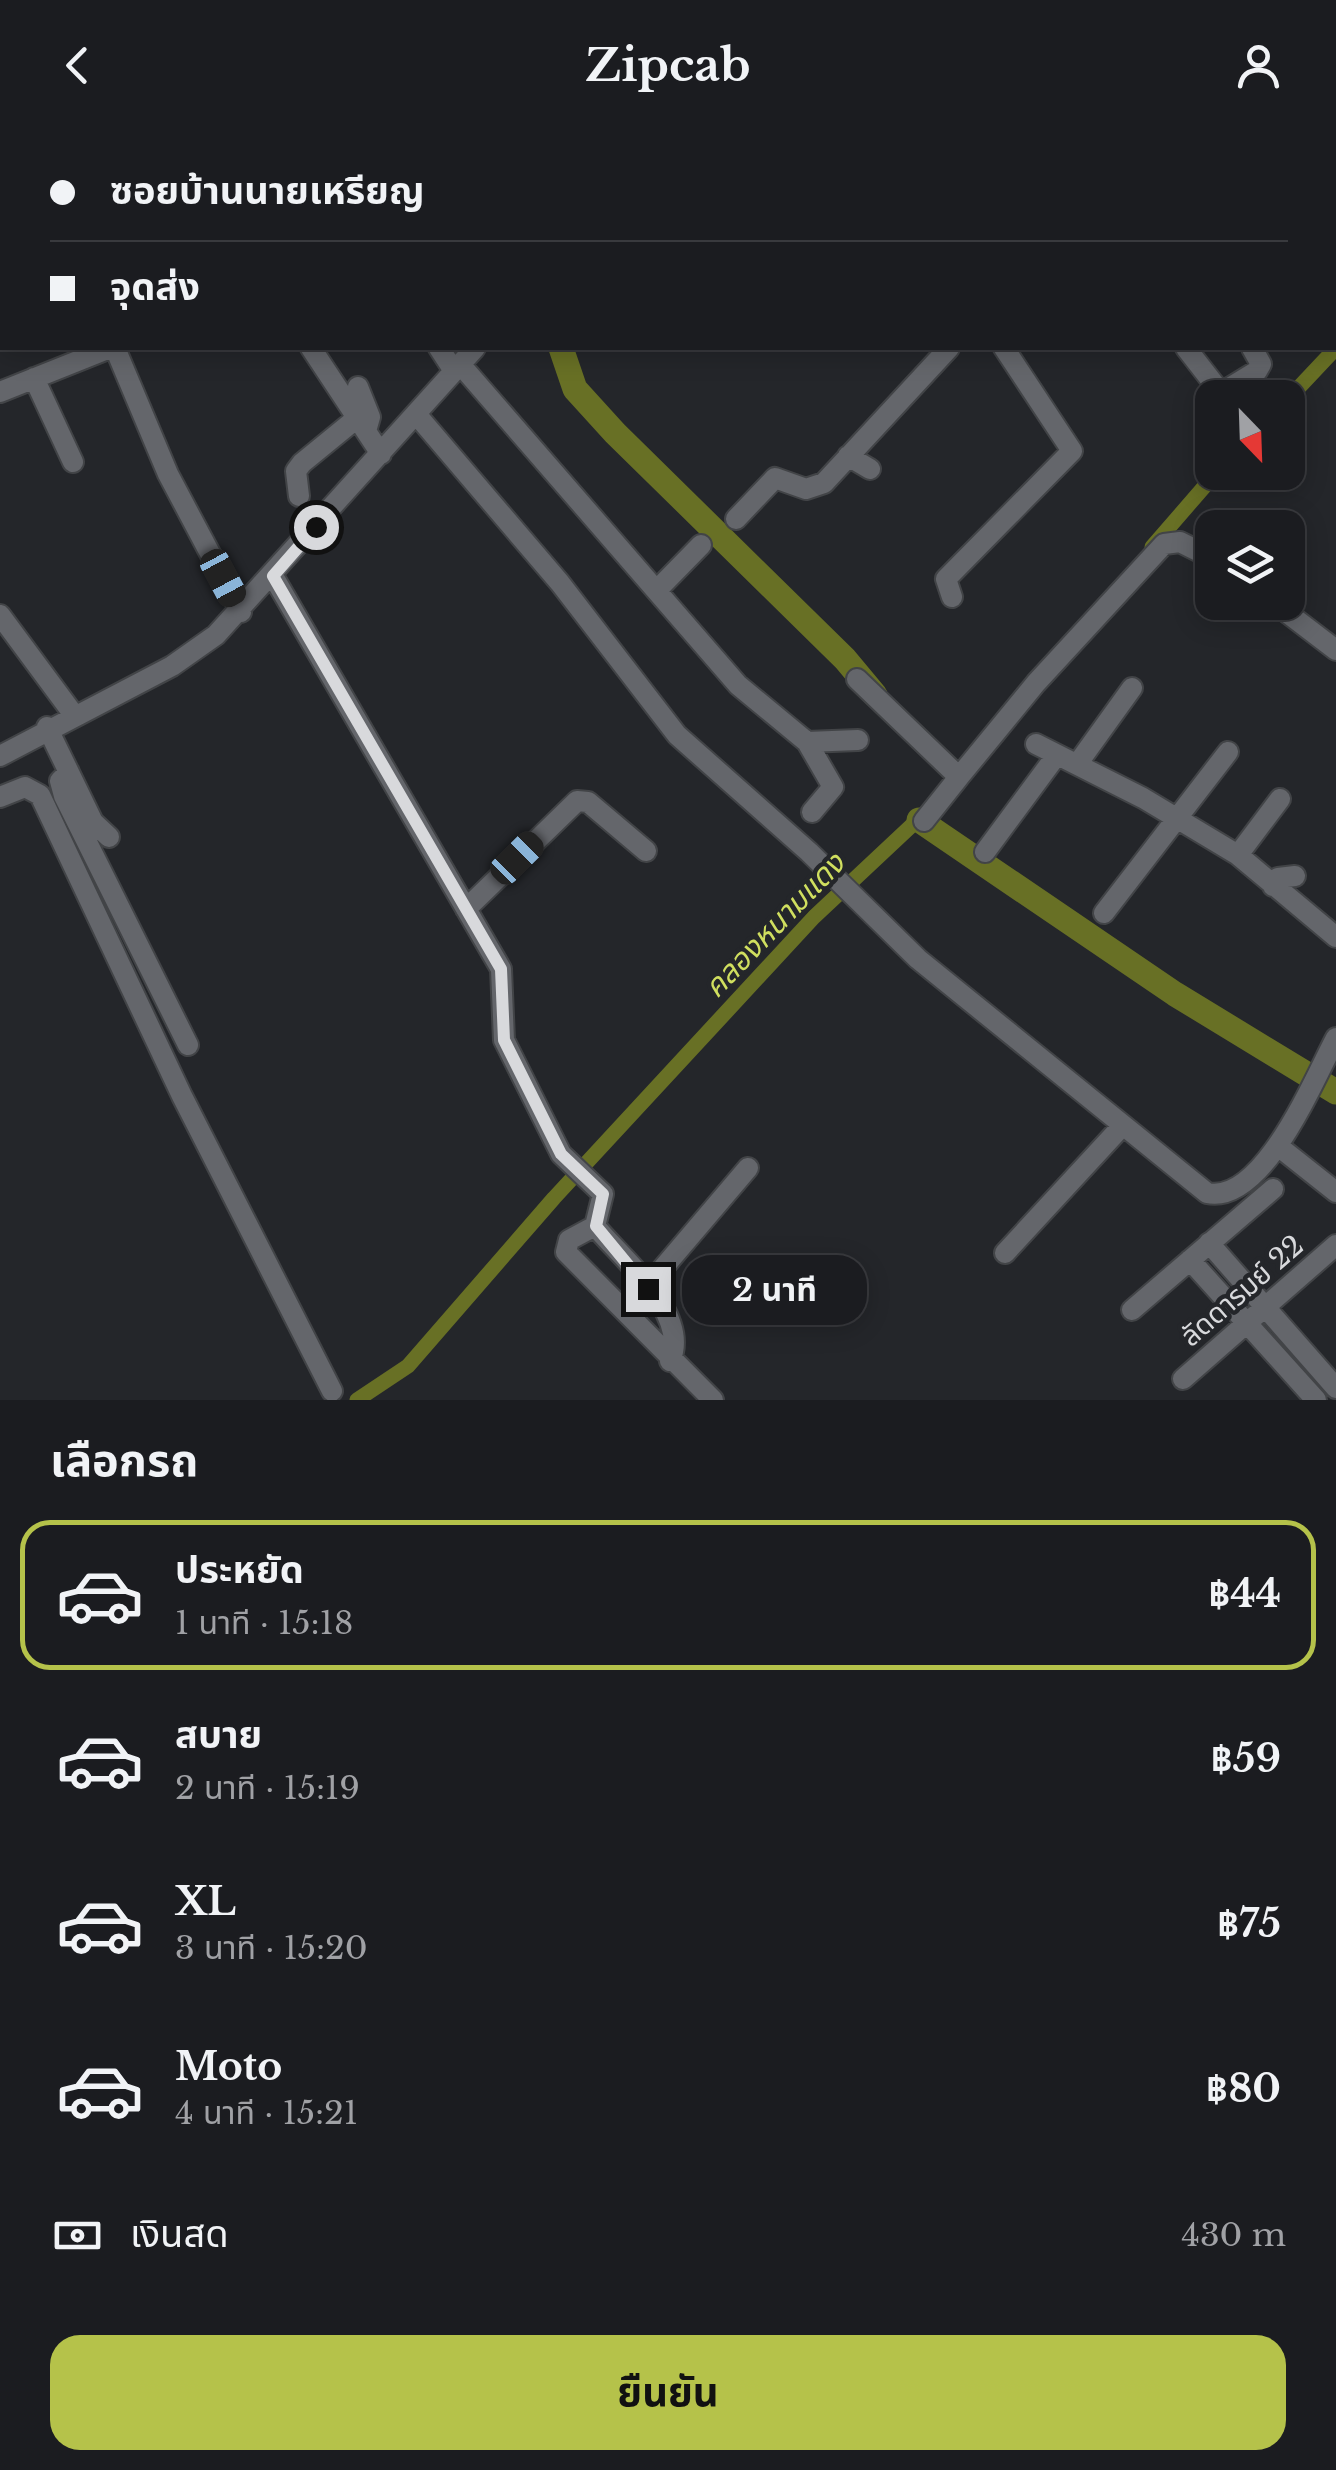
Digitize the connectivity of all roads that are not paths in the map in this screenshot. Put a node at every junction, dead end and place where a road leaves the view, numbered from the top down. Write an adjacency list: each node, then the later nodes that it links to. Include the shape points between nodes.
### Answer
1 (108, 350): 11 (street)
2 (114, 350): 27 (street, via 168,474)
3 (312, 350): 15 (street)
4 (440, 350): 10 (street)
5 (472, 350): 10 (street)
6 (947, 350): 17 (street)
7 (1005, 350): 26 (street, via 1072,451 946,580)
8 (1188, 350): 9 (street, via 1221,392 1257,372 1261,364)
9 (1253, 350)
10 (457, 368): 14 (street); 25 (street)
11 (34, 378): 13 (street); 18 (street)
12 (358, 388): 15 (street, via 370,417)
13 (0, 392)
14 (416, 414): 16 (street); 60 (street, via 560,583 678,736 918,959)
15 (362, 425): 16 (street); 20 (street, via 302,463 296,471)
16 (381, 454): 24 (street)
17 (848, 456): 19 (street); 21 (street, via 817,489 775,478)
18 (72, 462)
19 (870, 469)
20 (300, 496)
21 (736, 520)
22 (701, 546): 25 (street)
23 (1195, 550): 43 (street, via 1164,544)
24 (273, 576): 27 (street); 55 (street)
25 (658, 590): 36 (street, via 738,685)
26 (952, 597)
27 (241, 612): 33 (street, via 194,652)
28 (0, 616): 33 (street)
29 (1296, 620): 30 (street)
30 (1336, 650)
31 (858, 679): 43 (street)
32 (1132, 688): 41 (street)
33 (74, 715): 34 (street)
34 (47, 727): 39 (street); 42 (street)
35 (858, 740): 36 (street)
36 (806, 742): 46 (street, via 833,786)
37 (1036, 744): 40 (street)
38 (1228, 752): 47 (street)
39 (0, 756)
40 (1056, 756): 41 (street); 51 (street)
41 (1078, 764): 47 (street)
42 (69, 772): 49 (street, via 98,830); 59 (street, via 60,782 64,796)
43 (954, 772): 48 (street)
44 (0, 798): 77 (street, via 25,788 40,795)
45 (1280, 799): 52 (street)
46 (812, 812)
47 (1177, 818): 52 (street); 56 (street)
48 (924, 821)
49 (109, 837)
50 (646, 851): 55 (street, via 588,802 577,801)
51 (984, 852)
52 (1238, 855): 54 (street)
53 (1296, 876): 54 (street, via 1278,878)
54 (1273, 886): 57 (street)
55 (466, 909): 65 (street, via 504,980 504,1040 569,1165 603,1194)
56 (1104, 913)
57 (1336, 937)
58 (1336, 1038): 61 (street)
59 (188, 1045)
60 (1123, 1125): 61 (street, via 1206,1193 1219,1196 1239,1188); 68 (street)
61 (1278, 1146): 64 (street)
62 (748, 1168): 70 (street, via 658,1274)
63 (1273, 1189): 66 (street)
64 (1336, 1192)
65 (596, 1226): 70 (street); 74 (street, via 568,1240 566,1252)
66 (1209, 1242): 69 (street); 71 (street)
67 (1336, 1245): 71 (street, ลัดดารมย์ 22)
68 (1005, 1252)
69 (1190, 1260): 72 (street); 73 (street)
70 (656, 1298): 74 (street, via 674,1327 677,1344)
71 (1265, 1308): 73 (street, ลัดดารมย์ 22); 76 (street)
72 (1132, 1310)
73 (1246, 1324): 75 (street, ลัดดารมย์ 22); 78 (street)
74 (670, 1360): 79 (street)
75 (1183, 1379)
76 (1333, 1379): 78 (street)
77 (332, 1391)
78 (1309, 1398)
79 (713, 1400)

